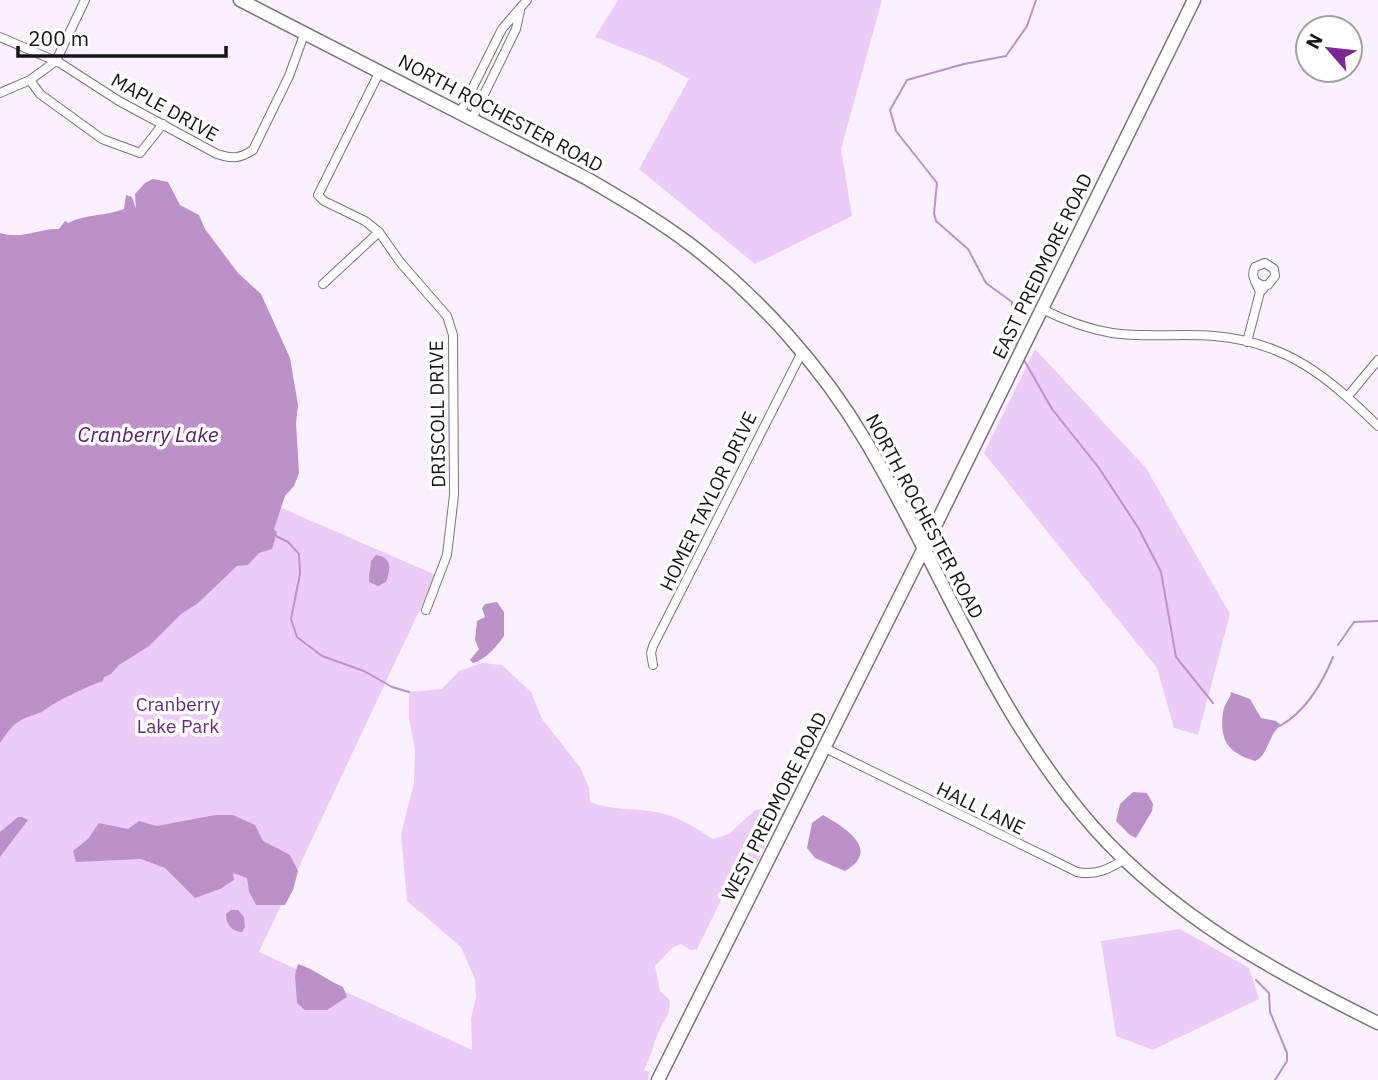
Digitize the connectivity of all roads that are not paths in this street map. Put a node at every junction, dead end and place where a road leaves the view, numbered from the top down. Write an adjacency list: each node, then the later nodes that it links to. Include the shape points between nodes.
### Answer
1 (85, 0): 8 (street)
2 (240, 0): 6 (main road, NORTH ROCHESTER ROAD)
3 (527, 0): 5 (street)
4 (1194, 0): 19 (main road, EAST PREDMORE ROAD)
5 (520, 11): 12 (street, via 516,29); 12 (street, via 502,29)
6 (304, 32): 9 (main road, NORTH ROCHESTER ROAD); 13 (street, MAPLE DRIVE, via 261,134 243,156 233,159 217,154)
7 (0, 37): 8 (street, MAPLE DRIVE)
8 (56, 61): 10 (street); 13 (street, MAPLE DRIVE)
9 (380, 71): 12 (main road, NORTH ROCHESTER ROAD); 14 (street, DRISCOLL DRIVE, via 318,195)
10 (30, 80): 11 (street); 13 (street, via 40,94 102,139 140,153)
11 (0, 93)
12 (466, 116): 21 (main road, NORTH ROCHESTER ROAD, via 586,178 673,232 746,293)
13 (163, 124)
14 (379, 232): 16 (street); 26 (street, DRISCOLL DRIVE, via 447,316 453,334 454,495 447,555)
15 (1255, 281): 17 (street); 17 (street, via 1255,267 1265,263 1276,273); 18 (street)
16 (323, 284)
17 (1268, 285): 18 (street)
18 (1260, 292): 20 (street)
19 (1042, 309): 20 (street, via 1112,333 1213,336); 25 (main road, EAST PREDMORE ROAD)
20 (1247, 342): 23 (street, via 1312,367)
21 (801, 354): 25 (main road, NORTH ROCHESTER ROAD, via 864,438); 27 (street, HOMER TAYLOR DRIVE, via 653,646)
22 (1378, 360): 23 (street)
23 (1348, 396): 24 (street)
24 (1378, 426)
25 (924, 549): 28 (main road, WEST PREDMORE ROAD); 29 (main road, NORTH ROCHESTER ROAD, via 991,682 1029,744)
26 (426, 610)
27 (653, 665)
28 (825, 748): 29 (street, HALL LANE, via 1077,872 1104,872); 31 (main road, WEST PREDMORE ROAD)
29 (1125, 859): 30 (main road, NORTH ROCHESTER ROAD, via 1238,949)
30 (1378, 1023)
31 (658, 1080)

